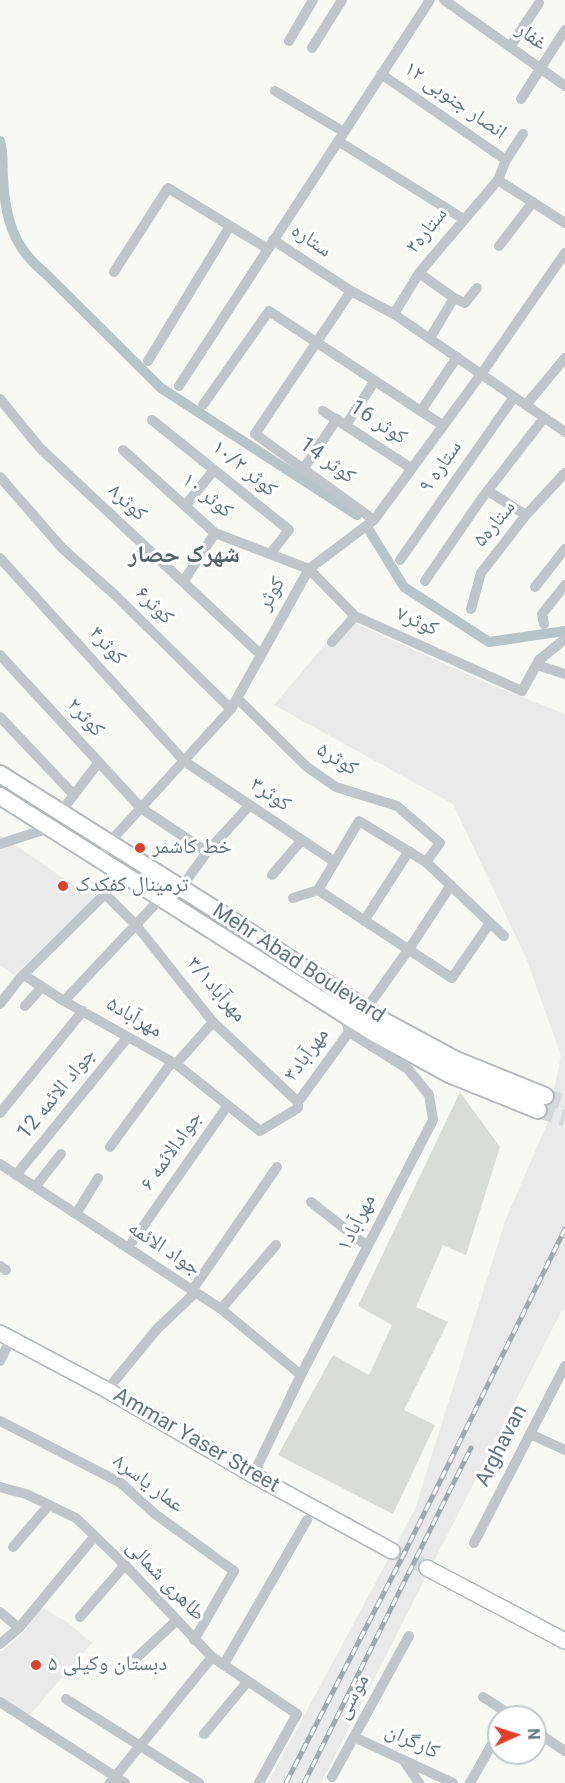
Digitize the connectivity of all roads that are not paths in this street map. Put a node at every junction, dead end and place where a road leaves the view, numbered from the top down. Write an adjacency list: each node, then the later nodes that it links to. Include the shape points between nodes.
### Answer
1 (313, 0): 8 (street)
2 (342, 0): 10 (street)
3 (430, 0): 12 (street, ستاره)
4 (444, 0): 6 (street, غفار)
5 (539, 3): 9 (street)
6 (457, 4): 9 (street, غفار)
7 (565, 30): 11 (street)
8 (289, 41)
9 (510, 47): 11 (street, غفار)
10 (312, 48)
11 (540, 68): 13 (street, غفار); 15 (street)
12 (381, 74): 17 (street, ستاره); 18 (street, انصار جنوبی ۱۲)
13 (565, 86)
14 (275, 91): 17 (street)
15 (521, 99)
16 (523, 134): 18 (street)
17 (341, 136): 21 (street); 24 (street, ستاره)
18 (506, 160): 19 (street)
19 (498, 180): 20 (street); 21 (street, ستاره۲)
20 (533, 202): 22 (street); 25 (street)
21 (462, 218): 28 (street, ستاره۲)
22 (565, 223)
23 (230, 226): 24 (street); 27 (street, via 168,188); 37 (street)
24 (271, 244): 30 (street, ستاره); 40 (street)
25 (500, 246)
26 (565, 253): 38 (street, کوثر)
27 (114, 272)
28 (418, 273): 31 (street); 32 (street, ستاره۲)
29 (477, 288): 31 (street, via 465,303)
30 (351, 291): 32 (street, ستاره); 34 (street)
31 (454, 298): 33 (street)
32 (394, 314): 33 (street, ستاره)
33 (430, 338): 35 (street, ستاره)
34 (316, 344): 39 (street); 43 (street, via 269,311); 53 (street, کوثر 14, via 255,434)
35 (457, 357): 38 (street, ستاره); 46 (street)
36 (565, 358): 44 (street)
37 (148, 361)
38 (482, 373): 41 (street, ستاره); 50 (street, کوثر)
39 (374, 382): 46 (street); 49 (street)
40 (179, 386)
41 (514, 397): 44 (street, ستاره); 66 (street, ستاره ۹)
42 (0, 399): 69 (street, کوثر۸, via 40,448)
43 (203, 405)
44 (526, 405): 47 (street, ستاره)
45 (323, 411): 49 (street, کوثر 16)
46 (421, 411): 50 (street)
47 (544, 418): 51 (street, ستاره); 58 (street)
48 (152, 420): 55 (street, کوثر ۱۰/۲)
49 (341, 422): 53 (street); 54 (street, کوثر 16)
50 (442, 425): 54 (street, کوثر)
51 (565, 432)
52 (123, 450): 59 (street, کوثر ۱۰)
53 (304, 468): 61 (street, کوثر 14)
54 (411, 468): 61 (street, کوثر)
55 (214, 470): 59 (street); 64 (street, کوثر ۱۰/۲, via 289,530)
56 (565, 473): 60 (street, ستاره۵)
57 (0, 477): 82 (street, کوثر۶, via 62,548)
58 (488, 491): 60 (street); 68 (street)
59 (185, 506): 62 (street, کوثر ۱۰)
60 (526, 515): 72 (street, ستاره۵, via 481,573)
61 (375, 520): 67 (street, کوثر)
62 (216, 532): 64 (street, کوثر ۱۰); 69 (street)
63 (565, 549): 71 (street)
64 (270, 554): 67 (street, کوثر ۱۰)
65 (0, 558): 84 (street, کوثر۴)
66 (400, 560)
67 (309, 569): 73 (street, کوثر۷); 77 (street, کوثر)
68 (425, 581)
69 (183, 582): 77 (street, کوثر۸)
70 (565, 585): 74 (street, via 542,614)
71 (535, 587)
72 (471, 609)
73 (355, 616): 76 (street); 79 (street, کوثر۷, via 522,691)
74 (544, 624)
75 (565, 639): 79 (street)
76 (332, 642)
77 (260, 654): 81 (street, کوثر)
78 (0, 655): 85 (street, کوثر۲)
79 (537, 665): 80 (street)
80 (565, 674)
81 (238, 699): 82 (street, کوثر); 100 (street, کوثر۵, via 307,767 336,787 397,806 440,843)
82 (231, 709): 84 (street, کوثر)
83 (0, 717): 87 (street)
84 (184, 761): 89 (street, کوثر۳); 90 (street, کوثر)
85 (99, 762): 87 (street); 90 (street, کوثر۲)
86 (0, 774): 91 (main road, Mehr Abad Boulevard)
87 (74, 795): 91 (street)
88 (0, 796): 92 (main road, Mehr Abad Boulevard)
89 (250, 805): 93 (street, کوثر۳); 97 (street)
90 (141, 808): 95 (street, کوثر); 97 (street, کوثر۲)
91 (60, 813): 95 (main road, Mehr Abad Boulevard)
92 (49, 828): 94 (street); 98 (main road, Mehr Abad Boulevard)
93 (302, 840): 99 (street, کوثر۳); 101 (street)
94 (0, 844)
95 (108, 844): 98 (street, کوثر); 103 (main road, Mehr Abad Boulevard)
96 (409, 851): 99 (street, via 359,821); 100 (street); 107 (street)
97 (207, 852): 103 (street)
98 (98, 860): 105 (main road, Mehr Abad Boulevard)
99 (335, 862): 104 (street)
100 (426, 862): 102 (street)
101 (272, 875)
102 (451, 885): 108 (street); 111 (street)
103 (181, 888): 117 (main road, Mehr Abad Boulevard)
104 (318, 890): 106 (street); 107 (street)
105 (161, 898): 109 (street, مهرآباد۵); 119 (main road, Mehr Abad Boulevard)
106 (294, 898)
107 (363, 921): 111 (street)
108 (490, 923): 110 (street); 111 (street, via 452,978)
109 (136, 925): 112 (street, مهرآباد۳/۱, via 105,894); 114 (street, مهرآباد۵); 120 (street, مهرآباد۳/۱)
110 (504, 936)
111 (410, 948): 117 (street)
112 (24, 975): 113 (street); 115 (street)
113 (42, 987): 114 (street); 116 (street)
114 (64, 1000): 118 (street, مهرآباد۵)
115 (0, 1004)
116 (25, 1006)
117 (366, 1009): 119 (main road, Mehr Abad Boulevard, via 542,1103 450,1074)
118 (83, 1011): 122 (street, مهرآباد۵); 126 (street)
119 (345, 1015): 121 (street)
120 (213, 1022): 123 (street); 125 (street, مهرآباد۳/۱)
121 (349, 1032): 125 (street, مهرآباد۳); 137 (street, مهرآباد۱, via 408,1069 429,1095 433,1120)
122 (128, 1037): 123 (street, مهرآباد۵); 131 (street, جواد الائمه 12)
123 (174, 1063): 124 (street, مهرآباد۵); 127 (street)
124 (228, 1105): 125 (street, مهرآباد۵, via 260,1131); 138 (street, جوادالائمه ۶)
125 (298, 1105)
126 (0, 1113)
127 (110, 1147)
128 (61, 1154): 133 (street)
129 (0, 1164): 131 (street, جواد الائمه)
130 (277, 1167): 139 (street)
131 (16, 1175): 133 (street, جواد الائمه)
132 (98, 1178): 135 (street)
133 (35, 1187): 135 (street, جواد الائمه)
134 (311, 1202): 137 (street)
135 (76, 1214): 138 (street, جواد الائمه)
136 (276, 1245): 140 (street)
137 (367, 1246): 144 (street, مهرآباد۱)
138 (128, 1248): 139 (street, جواد الائمه)
139 (194, 1291): 140 (street, جواد الائمه); 145 (street)
140 (221, 1309): 144 (street, جواد الائمه)
141 (5, 1336): 142 (street); 145 (street, Ammar Yaser Street)
142 (0, 1361)
143 (565, 1366): 147 (street, Arghavan)
144 (301, 1375): 149 (street, مهرآباد۱)
145 (107, 1390): 149 (street, Ammar Yaser Street)
146 (0, 1421): 164 (street, عمار یاسر۸, via 121,1483 155,1514 234,1571)
147 (530, 1434): 148 (street); 154 (street, Arghavan)
148 (565, 1450)
149 (253, 1475): 156 (street, Ammar Yaser Street)
150 (0, 1487): 151 (street, طاهری شمالی)
151 (49, 1504): 153 (street, طاهری شمالی, via 76,1518); 155 (street)
152 (307, 1520): 169 (street)
153 (94, 1537): 157 (street, طاهری شمالی); 162 (street)
154 (474, 1543)
155 (12, 1547)
156 (392, 1551)
157 (125, 1565): 160 (street); 161 (street, طاهری شمالی)
158 (427, 1568): 165 (street)
159 (0, 1612): 162 (street)
160 (80, 1617)
161 (176, 1621): 164 (street, طاهری شمالی); 168 (street)
162 (19, 1628): 166 (street)
163 (409, 1636): 176 (street, موسی)
164 (194, 1640): 167 (street, طاهری شمالی)
165 (565, 1641)
166 (0, 1644)
167 (212, 1657): 169 (street, طاهری شمالی); 178 (street)
168 (132, 1662)
169 (224, 1664): 170 (street, طاهری شمالی)
170 (248, 1681): 175 (street); 186 (street, طاهری شمالی, via 297,1714)
171 (483, 1696): 174 (street)
172 (66, 1699): 178 (street)
173 (0, 1702): 183 (street)
174 (495, 1705)
175 (204, 1734)
176 (354, 1737): 181 (street, کارگران); 182 (street, موسی)
177 (547, 1739): 179 (street)
178 (142, 1746): 183 (street); 185 (street)
179 (565, 1750)
180 (487, 1753): 189 (street)
181 (403, 1760): 187 (street); 188 (street, کارگران)
182 (332, 1777)
183 (112, 1780): 184 (street)
184 (125, 1783)
185 (199, 1783)
186 (260, 1783)
187 (419, 1783)
188 (453, 1783)
189 (470, 1783)

